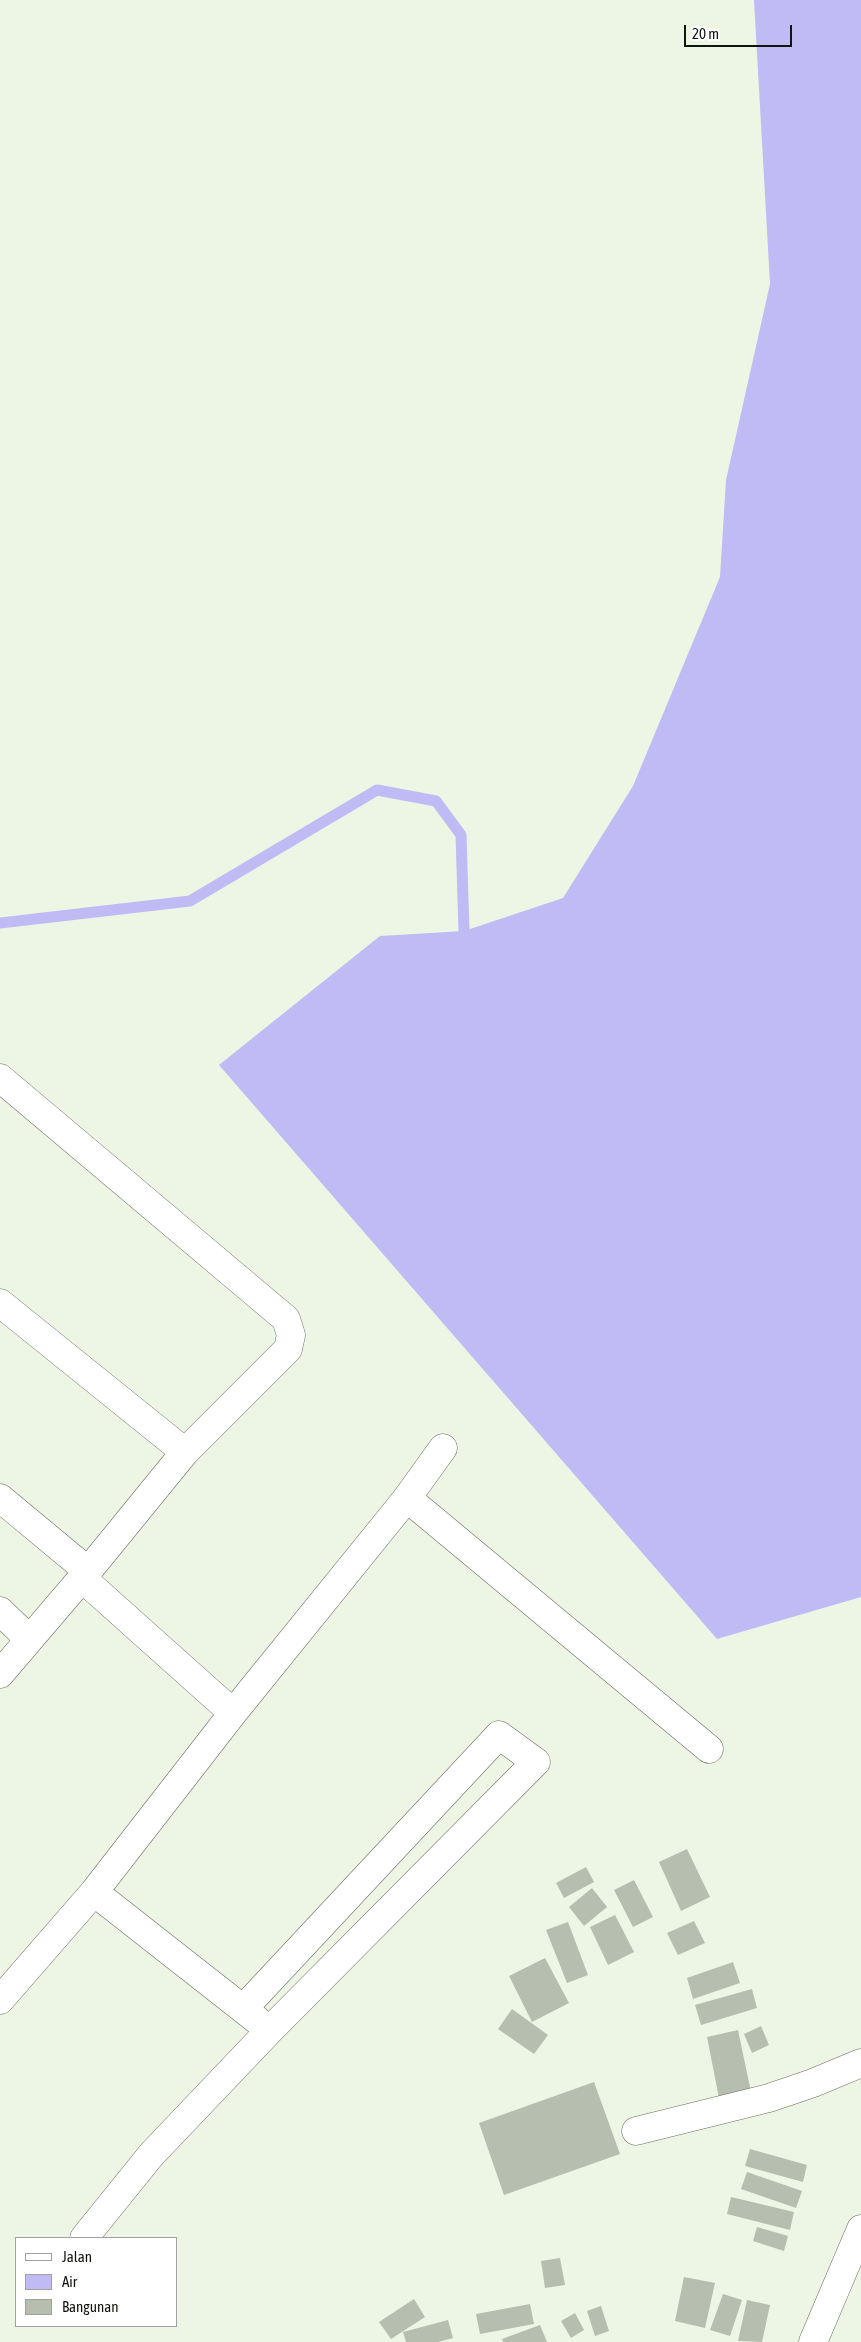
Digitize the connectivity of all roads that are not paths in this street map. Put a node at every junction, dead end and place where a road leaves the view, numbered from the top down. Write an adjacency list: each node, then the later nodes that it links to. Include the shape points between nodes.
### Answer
1 (0, 1078): 4 (street, via 286,1319 291,1335 288,1349)
2 (0, 1303): 4 (street)
3 (443, 1448): 6 (street)
4 (185, 1452): 7 (street)
5 (0, 1498): 7 (street)
6 (407, 1498): 11 (street); 12 (street)
7 (85, 1575): 9 (street); 11 (street)
8 (0, 1611): 9 (street)
9 (29, 1639): 10 (street)
10 (0, 1674)
11 (233, 1712): 13 (street)
12 (709, 1749)
13 (94, 1892): 14 (street); 15 (street)
14 (0, 2000)
15 (243, 2009): 16 (street); 16 (street, via 499,1736 536,1762)
16 (270, 2030): 20 (street, via 151,2155)
17 (861, 2063): 18 (street, via 769,2098)
18 (636, 2131)
19 (861, 2229): 21 (street)
20 (85, 2237)
21 (813, 2342)

